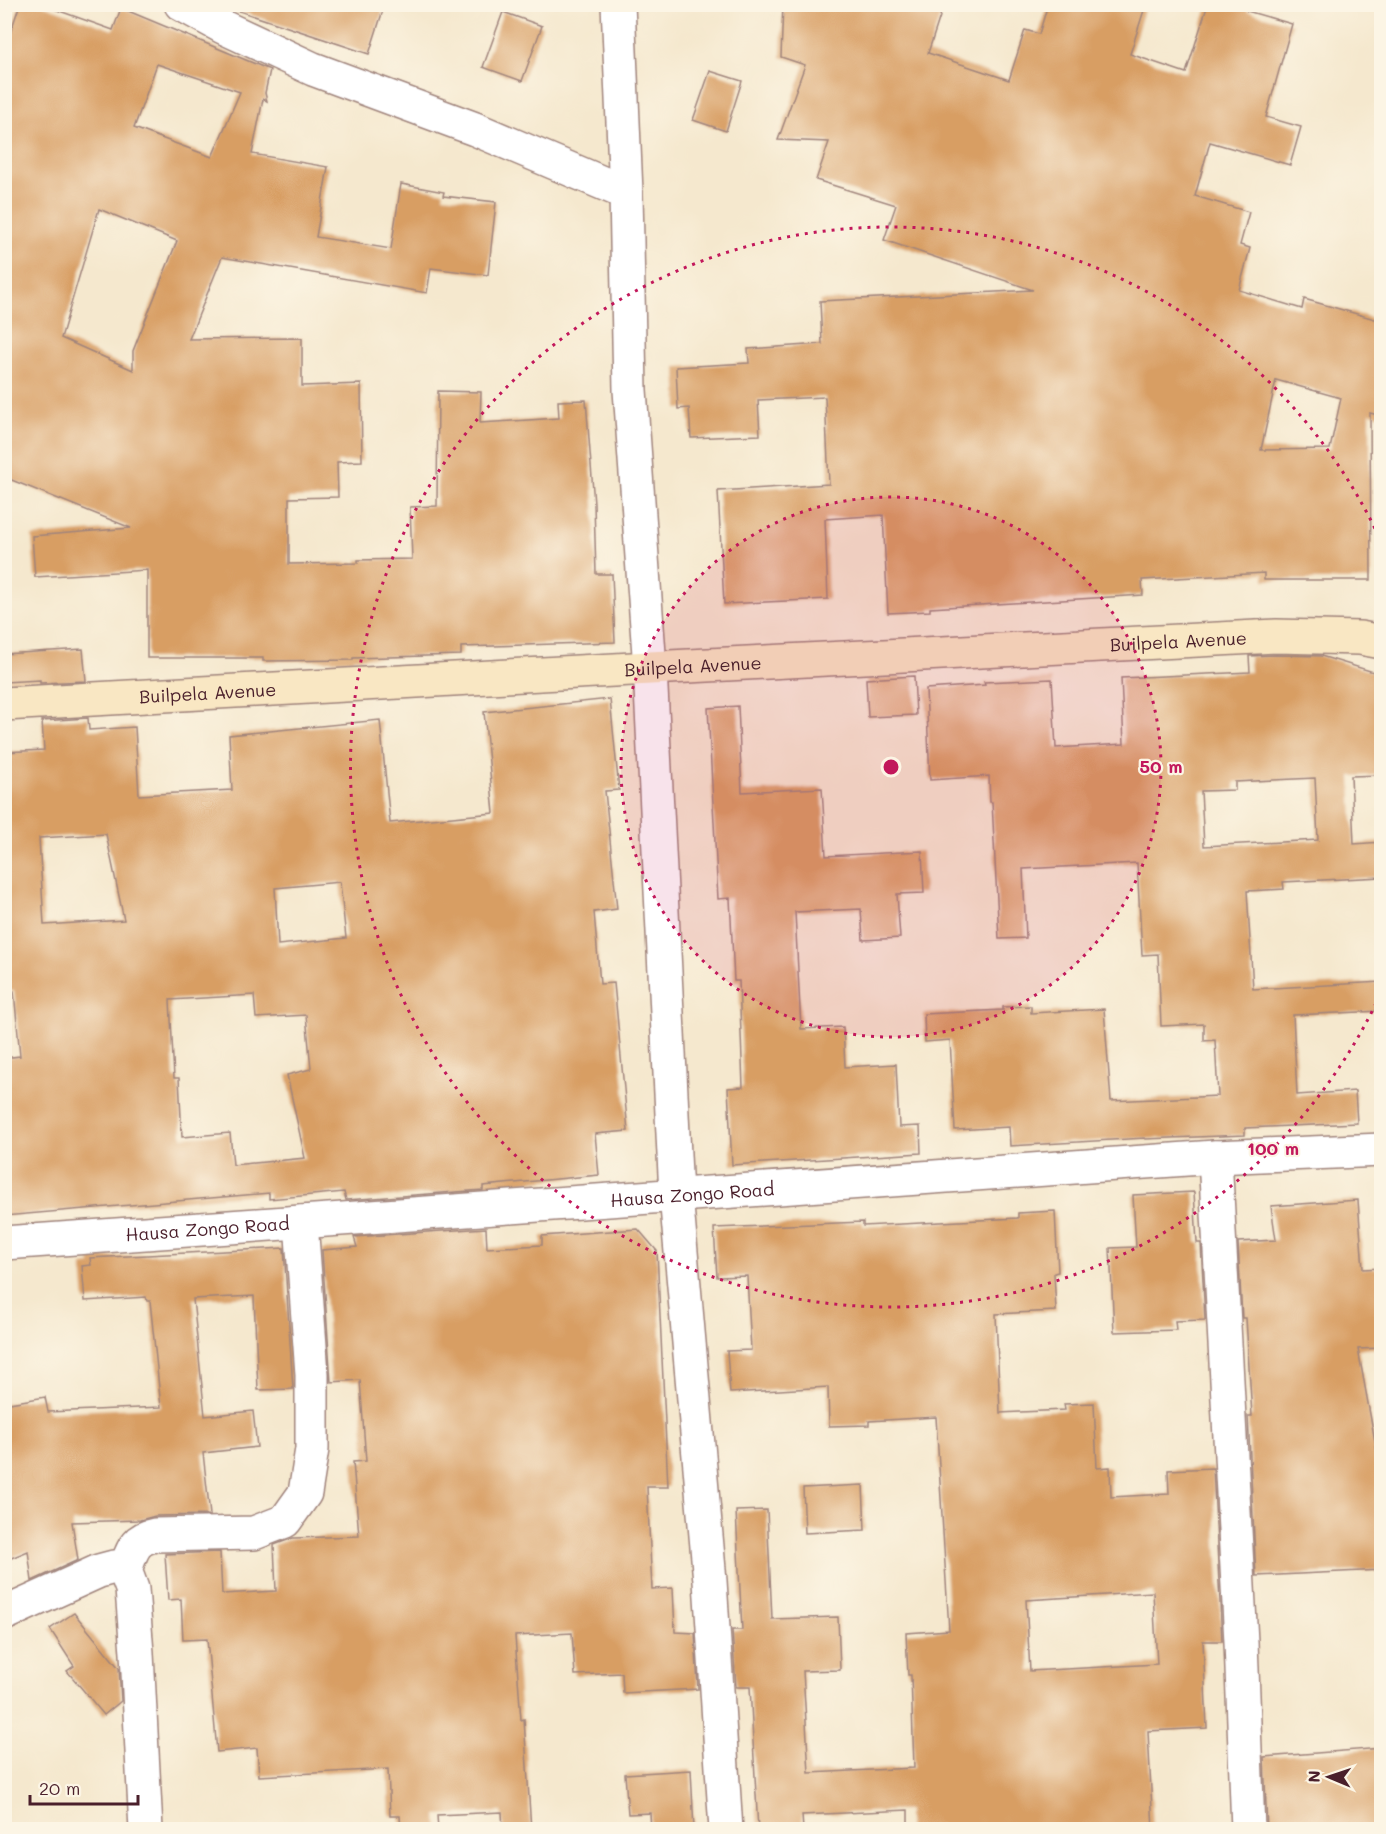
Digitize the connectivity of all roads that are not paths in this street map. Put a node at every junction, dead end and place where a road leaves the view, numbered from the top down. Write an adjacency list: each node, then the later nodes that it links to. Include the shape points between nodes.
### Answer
1 (182, 4): 3 (street, via 313,69 475,129)
2 (618, 4): 3 (street)
3 (626, 193): 5 (street, via 630,390)
4 (1382, 642): 5 (street, Builpela Avenue, via 1276,636)
5 (650, 668): 6 (street, Builpela Avenue); 9 (street)
6 (4, 704)
7 (1382, 1150): 8 (street, Hausa Zongo Road)
8 (1215, 1157): 9 (street, Hausa Zongo Road); 16 (street)
9 (676, 1195): 10 (street, Hausa Zongo Road); 15 (street, via 710,1581)
10 (301, 1222): 11 (street, Hausa Zongo Road); 12 (street, via 312,1374 312,1449 305,1493 285,1521 254,1533 143,1537 133,1547)
11 (4, 1243)
12 (125, 1570): 13 (street, via 99,1570); 14 (street, via 132,1589)
13 (4, 1614)
14 (146, 1830)
15 (726, 1830)
16 (1248, 1830)

